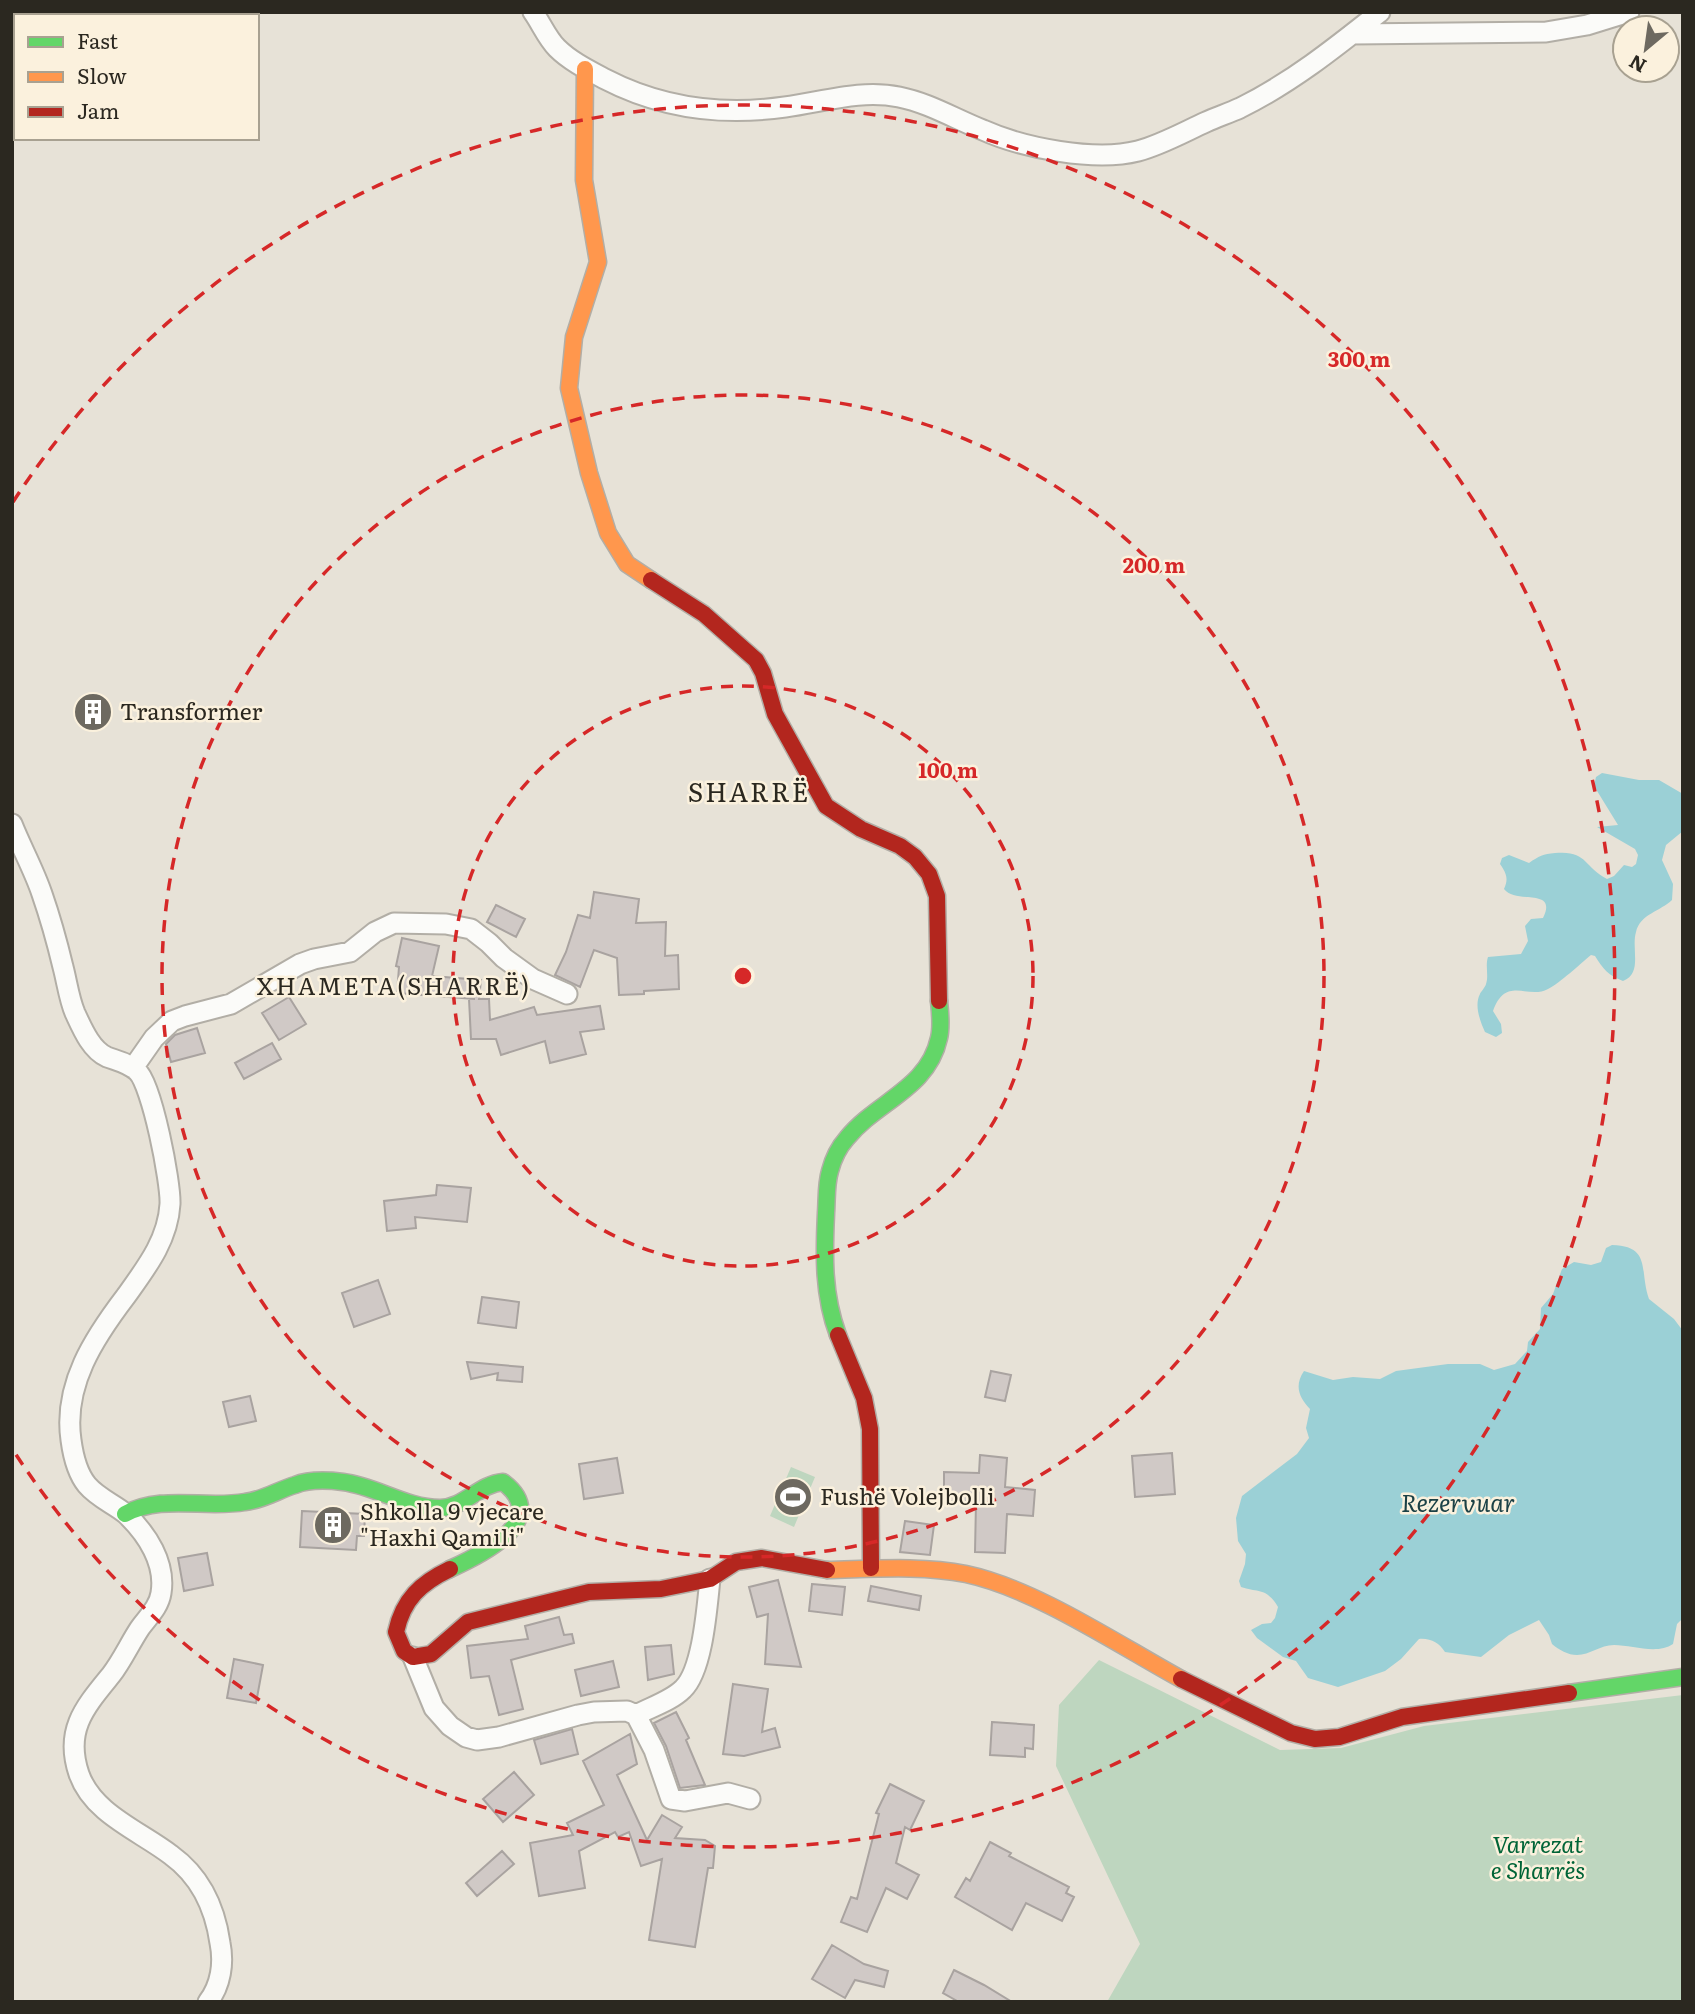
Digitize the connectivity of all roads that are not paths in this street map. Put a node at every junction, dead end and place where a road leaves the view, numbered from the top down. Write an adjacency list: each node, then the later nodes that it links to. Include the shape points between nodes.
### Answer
1 (533, 12): 5 (street, via 555,47)
2 (1380, 12): 4 (street)
3 (1629, 12): 4 (street, via 1546,32)
4 (1352, 34): 5 (street, via 1240,108 1137,151 1100,154 1065,153 1018,142 900,97 866,93 751,111 706,110 629,91)
5 (585, 69): 10 (street, via 584,180 598,262 574,337 569,388 608,533 627,564 704,614 756,660 775,714 826,806 915,857 929,874 937,896 940,1035 935,1051 913,1083 855,1128 838,1148 830,1168 826,1288 833,1322 867,1410 874,1478)
6 (12, 824): 8 (street, via 42,892 74,1011 90,1044 103,1056)
7 (567, 994): 8 (street, via 533,979 471,929 394,923 349,952 314,958 231,1004 172,1021)
8 (133, 1068): 9 (street, via 141,1074 153,1106 170,1203 158,1251 88,1350 70,1408 71,1440 86,1484)
9 (125, 1514): 12 (street, via 152,1504 254,1501 294,1485 329,1480 445,1508 490,1482 503,1482 518,1497 521,1508 513,1530 494,1548 418,1588 403,1608 396,1632 404,1651); 16 (street, via 154,1548 161,1595 79,1716 75,1747 79,1774 104,1809 174,1857 210,1901 222,1951 220,1977)
10 (871, 1568): 11 (street, via 825,1570 762,1558 736,1562); 13 (street, via 964,1574 997,1583 1061,1612 1202,1691 1291,1733 1315,1739 1339,1737 1402,1717)
11 (710, 1578): 12 (street, via 662,1589 589,1592 486,1616 468,1622 431,1654); 14 (street, via 706,1620 690,1681 676,1694)
12 (413, 1657): 14 (street, via 434,1708 450,1726 477,1740 594,1712)
13 (1683, 1677)
14 (636, 1715): 15 (street, via 671,1799 728,1793)
15 (750, 1799)
16 (208, 2002)

